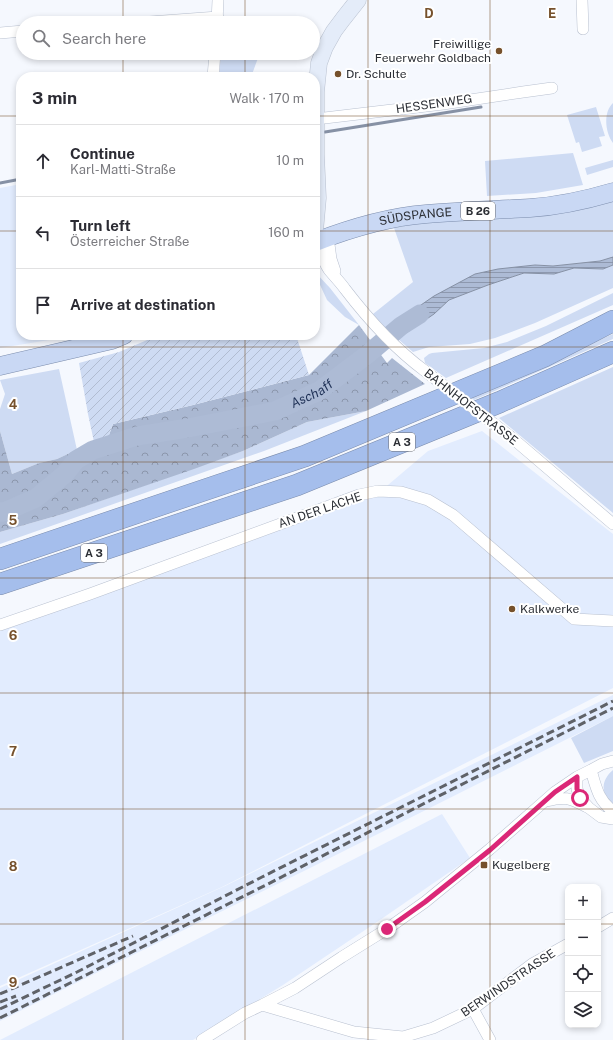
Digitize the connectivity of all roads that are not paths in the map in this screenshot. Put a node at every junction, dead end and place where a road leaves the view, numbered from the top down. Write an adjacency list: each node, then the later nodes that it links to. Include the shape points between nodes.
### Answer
1 (218, 0): 4 (street)
2 (358, 0): 10 (street, BAHNHOFSTRASSE, via 325,47)
3 (582, 0): 5 (street)
4 (217, 16)
5 (583, 29)
6 (16, 32): 7 (street)
7 (0, 33)
8 (214, 60): 9 (street)
9 (213, 72)
10 (318, 72)
11 (552, 88): 12 (street, HESSENWEG)
12 (320, 119)
13 (613, 192): 14 (main road, SÜDSPANGE / B 26, via 586,200 531,208 418,215 375,222)
14 (320, 240): 16 (street, BAHNHOFSTRASSE, via 321,256); 17 (street, BAHNHOFSTRASSE)
15 (320, 266): 16 (street, BAHNHOFSTRASSE)
16 (330, 271): 17 (street, BAHNHOFSTRASSE)
17 (339, 281): 22 (street, BAHNHOFSTRASSE, bridge, via 369,320 412,361 511,437)
18 (613, 321): 23 (highway, A 3, via 545,356 305,456)
19 (112, 340): 21 (main road)
20 (613, 352): 24 (highway, A 3, via 500,402 297,485)
21 (0, 366)
22 (613, 524)
23 (0, 559)
24 (0, 584)
25 (613, 621): 26 (street, AN DER LACHE, via 574,619 453,515 428,500 401,492 378,491 359,495)
26 (0, 625)
27 (613, 761): 28 (street)
28 (591, 770): 29 (street); 32 (street, via 597,792 604,805)
29 (577, 777): 30 (street); 31 (street, via 580,798)
30 (544, 802): 31 (street, via 570,798); 37 (street, via 490,850 425,902 295,988)
31 (589, 808): 33 (street, via 601,817)
32 (613, 811)
33 (613, 819)
34 (613, 918): 35 (street)
35 (601, 925)
36 (565, 946): 38 (street, BERWINDSTRASSE, via 532,964)
37 (262, 1005): 39 (street, BERWINDSTRASSE, via 354,1032); 40 (street)
38 (473, 1009): 39 (street, BERWINDSTRASSE, via 433,1028); 41 (street)
39 (402, 1038)
40 (202, 1040)
41 (490, 1040)

